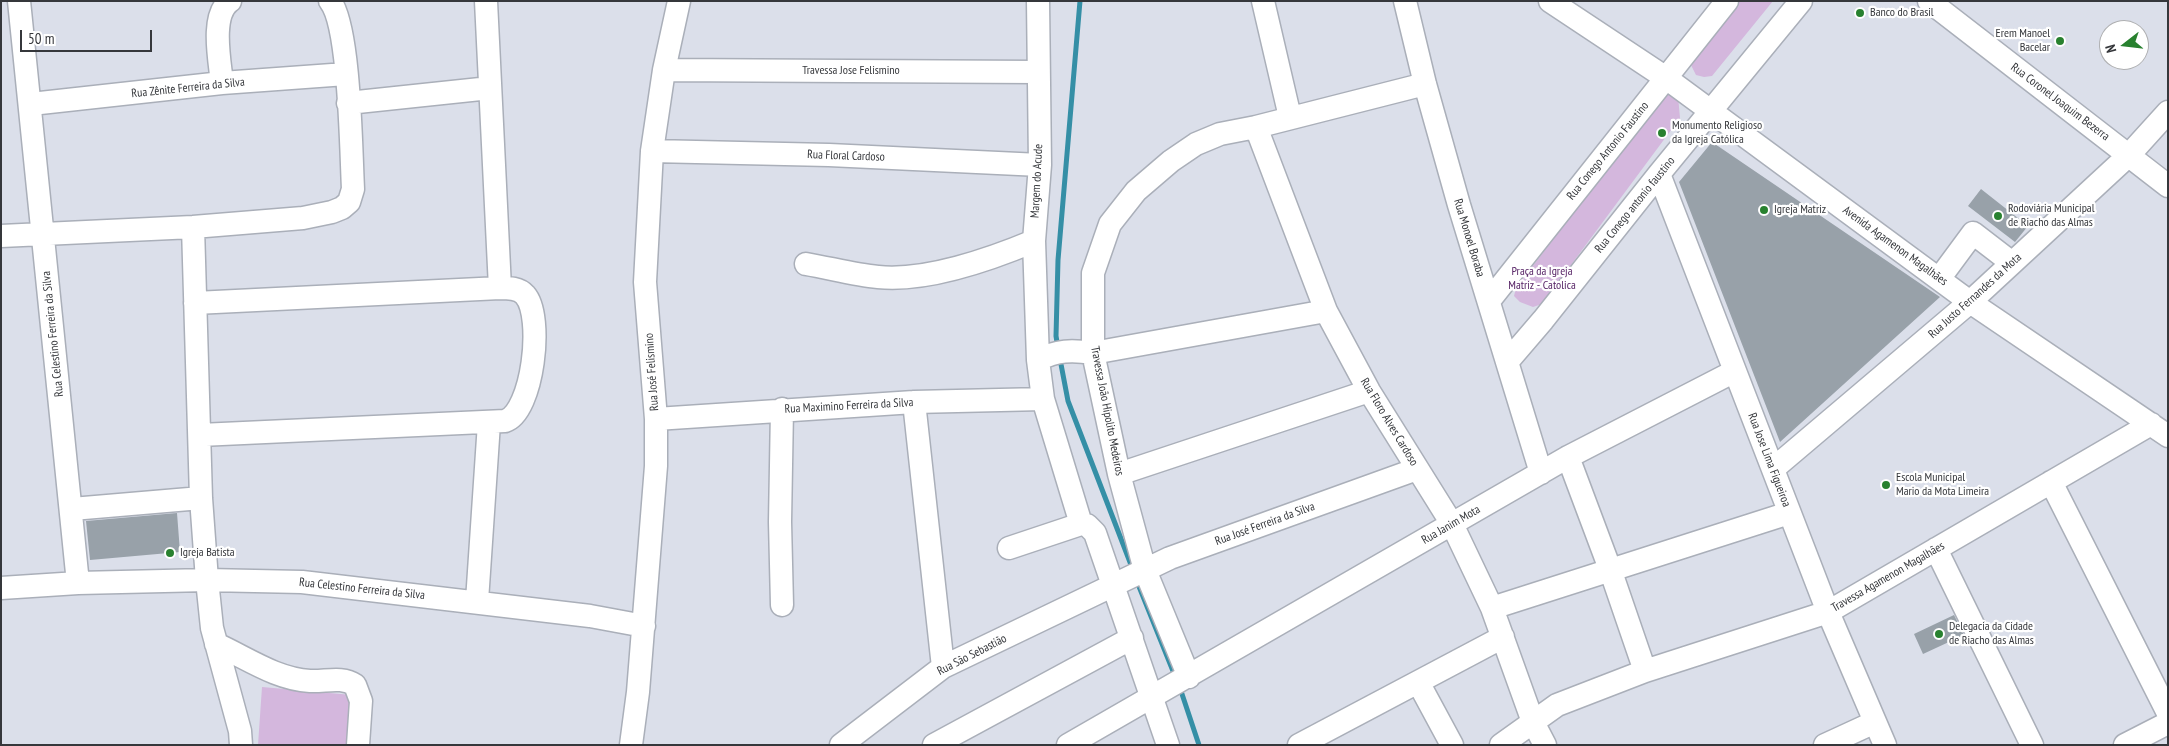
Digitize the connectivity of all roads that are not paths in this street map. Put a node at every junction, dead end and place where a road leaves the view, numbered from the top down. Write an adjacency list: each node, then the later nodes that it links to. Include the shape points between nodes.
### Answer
1 (19, 1): 21 (street, Rua Celestino Ferreira da Silva)
2 (230, 1): 17 (street, via 221,12 219,23)
3 (330, 1): 15 (street, via 340,26)
4 (486, 1): 19 (street)
5 (679, 1): 13 (street, Rua José Felismino)
6 (1038, 1): 14 (street, Margem do Acude)
7 (1264, 1): 24 (street)
8 (1405, 1): 18 (street, Rua Monoel Boraba)
9 (1550, 1): 16 (street, Avenida Agamenon Magalhães)
10 (1727, 1): 16 (street, Rua Conego Antonio Faustino)
11 (1801, 1): 22 (street, Rua Conego antonio faustino)
12 (1929, 1): 27 (street, Rua Coronel Joaquim Bezerra)
13 (664, 70): 14 (street, Travessa Jose Felismino); 26 (street, Rua José Felismino)
14 (1038, 72): 28 (street, Margem do Acude)
15 (346, 74): 17 (street, Rua Zênite Ferreira da Silva); 20 (street)
16 (1666, 78): 22 (street, Avenida Agamenon Magalhães); 39 (street, Rua Conego Antonio Faustino)
17 (222, 84): 21 (street, Rua Zênite Ferreira da Silva)
18 (1425, 84): 24 (street); 39 (street, Rua Monoel Boraba)
19 (490, 88): 20 (street); 38 (street)
20 (348, 103): 31 (street, via 353,190 349,202 342,208 303,218)
21 (31, 104): 32 (street, Rua Celestino Ferreira da Silva)
22 (1712, 112): 29 (street, Rua Conego antonio faustino); 37 (street, Avenida Agamenon Magalhães)
23 (2168, 112): 27 (street, Rua Justo Fernandes da Mota)
24 (1290, 117): 25 (street)
25 (1256, 127): 42 (street, Rua Floro Alves Cardoso); 43 (street, Travessa João Hipolito Medeiros, via 1220,134 1196,144 1170,161 1136,191 1110,224 1093,273)
26 (652, 151): 28 (street, Rua Floral Cardoso); 51 (street, Rua José Felismino, via 645,282)
27 (2129, 155): 30 (street, Rua Coronel Joaquim Bezerra); 35 (street, Rua Justo Fernandes da Mota)
28 (1040, 165): 34 (street, Margem do Acude)
29 (1659, 174): 45 (street, Rua Conego antonio faustino); 46 (street, Rua Jose Lima Figueiroa)
30 (2168, 186)
31 (193, 227): 32 (street); 41 (street)
32 (43, 234): 33 (street); 62 (street, Rua Celestino Ferreira da Silva)
33 (1, 236)
34 (1034, 241): 36 (street, via 996,256 915,276 879,277); 44 (street, Margem do Acude)
35 (2012, 263): 37 (street, via 1973,233); 40 (street, Rua Justo Fernandes da Mota)
36 (806, 264)
37 (1939, 279): 40 (street, Avenida Agamenon Magalhães)
38 (500, 288): 41 (street); 52 (street, via 519,290 530,301 535,342 520,408 510,419)
39 (1489, 301): 45 (street, Rua Monoel Boraba)
40 (1970, 302): 53 (street, Avenida Agamenon Magalhães); 57 (street, Rua Justo Fernandes da Mota)
41 (195, 303): 54 (street)
42 (1326, 311): 43 (street); 47 (street, Rua Floro Alves Cardoso)
43 (1093, 353): 44 (street); 59 (street, Travessa João Hipolito Medeiros)
44 (1052, 354): 48 (street, Margem do Acude)
45 (1507, 362): 58 (street, Rua Monoel Boraba)
46 (1736, 371): 55 (street, Rua Janim Mota); 57 (street, Rua Jose Lima Figueiroa)
47 (1369, 391): 56 (street, Rua Floro Alves Cardoso); 59 (street)
48 (1043, 398): 49 (street, Rua Maximino Ferreira da Silva); 65 (street)
49 (914, 402): 50 (street, Rua Maximino Ferreira da Silva); 82 (street)
50 (782, 409): 51 (street, Rua Maximino Ferreira da Silva); 75 (street)
51 (656, 419): 78 (street, Rua José Felismino, via 656,466)
52 (489, 423): 54 (street); 74 (street)
53 (2159, 430): 60 (street, Travessa Agamenon Magalhães)
54 (200, 435): 61 (street)
55 (1568, 457): 58 (street, Rua Janim Mota); 68 (street)
56 (1417, 469): 64 (street, Rua Floro Alves Cardoso); 69 (street, Rua José Ferreira da Silva)
57 (1773, 469): 63 (street, Rua Jose Lima Figueiroa)
58 (1541, 473): 64 (street, Rua Janim Mota)
59 (1119, 474): 69 (street, Travessa João Hipolito Medeiros)
60 (2051, 482): 67 (street, Travessa Agamenon Magalhães); 87 (street)
61 (201, 498): 62 (street); 70 (street)
62 (72, 509): 71 (street, Rua Celestino Ferreira da Silva)
63 (1789, 513): 68 (street); 77 (street, Rua Jose Lima Figueiroa)
64 (1452, 524): 76 (street, Rua Floro Alves Cardoso); 84 (street, Rua Janim Mota)
65 (1088, 529): 66 (street); 72 (street)
66 (1009, 548)
67 (1936, 549): 77 (street, Travessa Agamenon Magalhães); 104 (street)
68 (1610, 569): 76 (street); 83 (street)
69 (1145, 570): 72 (street, Rua José Ferreira da Silva); 84 (street, Travessa João Hipolito Medeiros)
70 (206, 580): 71 (street, Rua Celestino Ferreira da Silva); 74 (street, Rua Celestino Ferreira da Silva, via 302,582); 81 (street)
71 (78, 583): 73 (street, Rua Celestino Ferreira da Silva)
72 (1115, 584): 80 (street); 82 (street, Rua São Sebastião)
73 (1, 588)
74 (477, 601): 78 (street, Rua Celestino Ferreira da Silva)
75 (782, 605)
76 (1492, 608): 79 (street, Rua Floro Alves Cardoso)
77 (1828, 612): 83 (street, Travessa Agamenon Magalhães); 89 (street, Rua Jose Lima Figueiroa)
78 (644, 626): 93 (street, Rua José Felismino)
79 (1503, 637): 85 (street); 88 (street, Rua Floro Alves Cardoso)
80 (1132, 638): 86 (street); 95 (street)
81 (216, 644): 91 (street); 92 (street, via 287,678 346,680 355,685 361,701)
82 (944, 667): 94 (street, Rua São Sebastião)
83 (1645, 671): 88 (street, Travessa Agamenon Magalhães, via 1556,705)
84 (1181, 681): 86 (street, Rua Janim Mota)
85 (1418, 682): 98 (street); 99 (street)
86 (1152, 697): 96 (street, Rua Janim Mota); 97 (street)
87 (2168, 713)
88 (1533, 722): 100 (street, Travessa Agamenon Magalhães); 101 (street, Rua Floro Alves Cardoso)
89 (1875, 722): 102 (street); 103 (street, Rua Jose Lima Figueiroa)
90 (2168, 723): 105 (street)
91 (241, 745)
92 (358, 745)
93 (631, 745)
94 (841, 745)
95 (934, 745)
96 (1068, 745)
97 (1168, 745)
98 (1299, 745)
99 (1452, 745)
100 (1501, 745)
101 (1545, 745)
102 (1826, 745)
103 (1885, 745)
104 (2032, 745)
105 (2125, 745)

